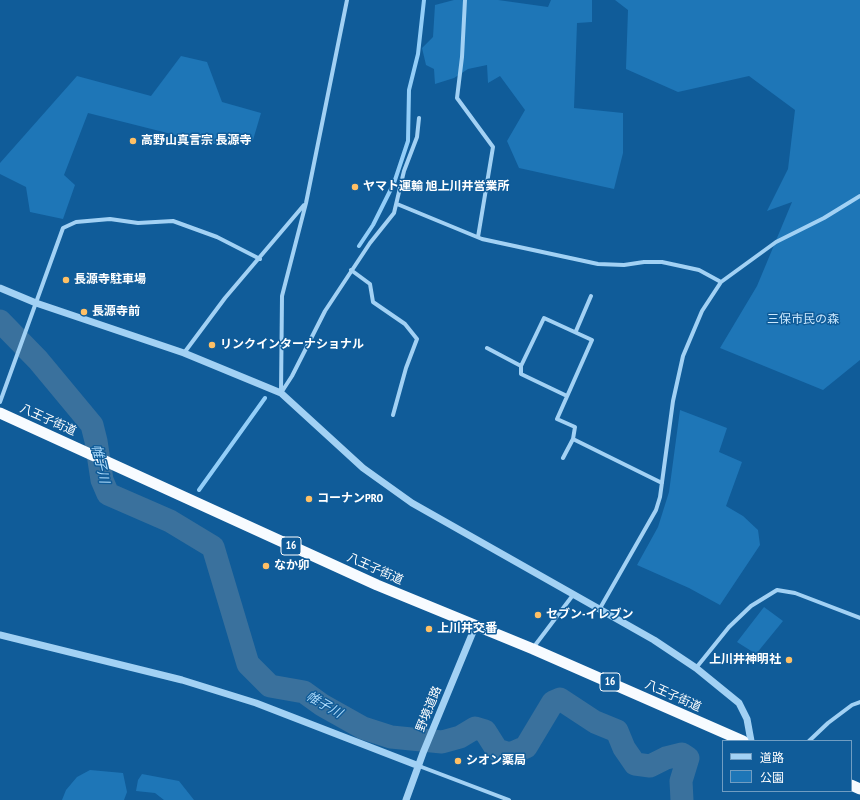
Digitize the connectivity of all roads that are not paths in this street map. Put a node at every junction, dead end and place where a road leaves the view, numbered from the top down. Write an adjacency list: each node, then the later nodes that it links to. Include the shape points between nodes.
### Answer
1 (347, 0): 5 (street)
2 (465, 0): 7 (street, via 457,98 493,147)
3 (419, 118): 6 (street, via 418,137 404,171)
4 (860, 196): 10 (street, via 824,218 776,242)
5 (306, 203): 8 (street); 18 (street, via 282,296)
6 (397, 204): 7 (street); 9 (street, via 394,213)
7 (478, 237): 10 (street, via 598,264 662,262 699,270)
8 (260, 259): 13 (street, via 216,237 173,221 138,223 110,218 76,222 63,228); 16 (street, via 225,298)
9 (351, 270): 18 (street, via 325,311); 22 (street, via 370,284 373,302 405,324 417,339)
10 (721, 282): 25 (street, via 702,311 683,356 673,401)
11 (0, 288): 13 (street)
12 (591, 296): 14 (street)
13 (36, 303): 16 (street); 20 (street)
14 (576, 331): 17 (street, via 544,318); 19 (street, via 592,340)
15 (487, 348): 17 (street)
16 (184, 353): 18 (street)
17 (520, 366): 19 (street, via 521,374)
18 (281, 393): 26 (street, via 363,468 412,503)
19 (567, 396): 23 (street, via 557,419 575,427)
20 (0, 402)
21 (0, 412): 29 (highway, 八王子街道 / 16, via 377,585)
22 (393, 415)
23 (573, 439): 24 (street); 25 (street)
24 (562, 458)
25 (662, 483): 27 (street, via 656,510)
26 (573, 595): 27 (street); 31 (street)
27 (599, 610): 32 (street, via 654,640)
28 (860, 618): 32 (street, via 795,593 776,590 751,606 729,627)
29 (475, 627): 31 (highway, 八王子街道 / 16); 37 (street, 野境道路)
30 (0, 635): 37 (street, via 182,680 256,703)
31 (533, 649): 34 (highway, 八王子街道 / 16)
32 (696, 668): 35 (street, via 739,703 747,720)
33 (860, 702): 36 (street, via 828,723)
34 (741, 740)
35 (751, 740)
36 (810, 740)
37 (419, 766): 38 (street, 野境道路); 39 (street)
38 (406, 800)
39 (509, 800)

